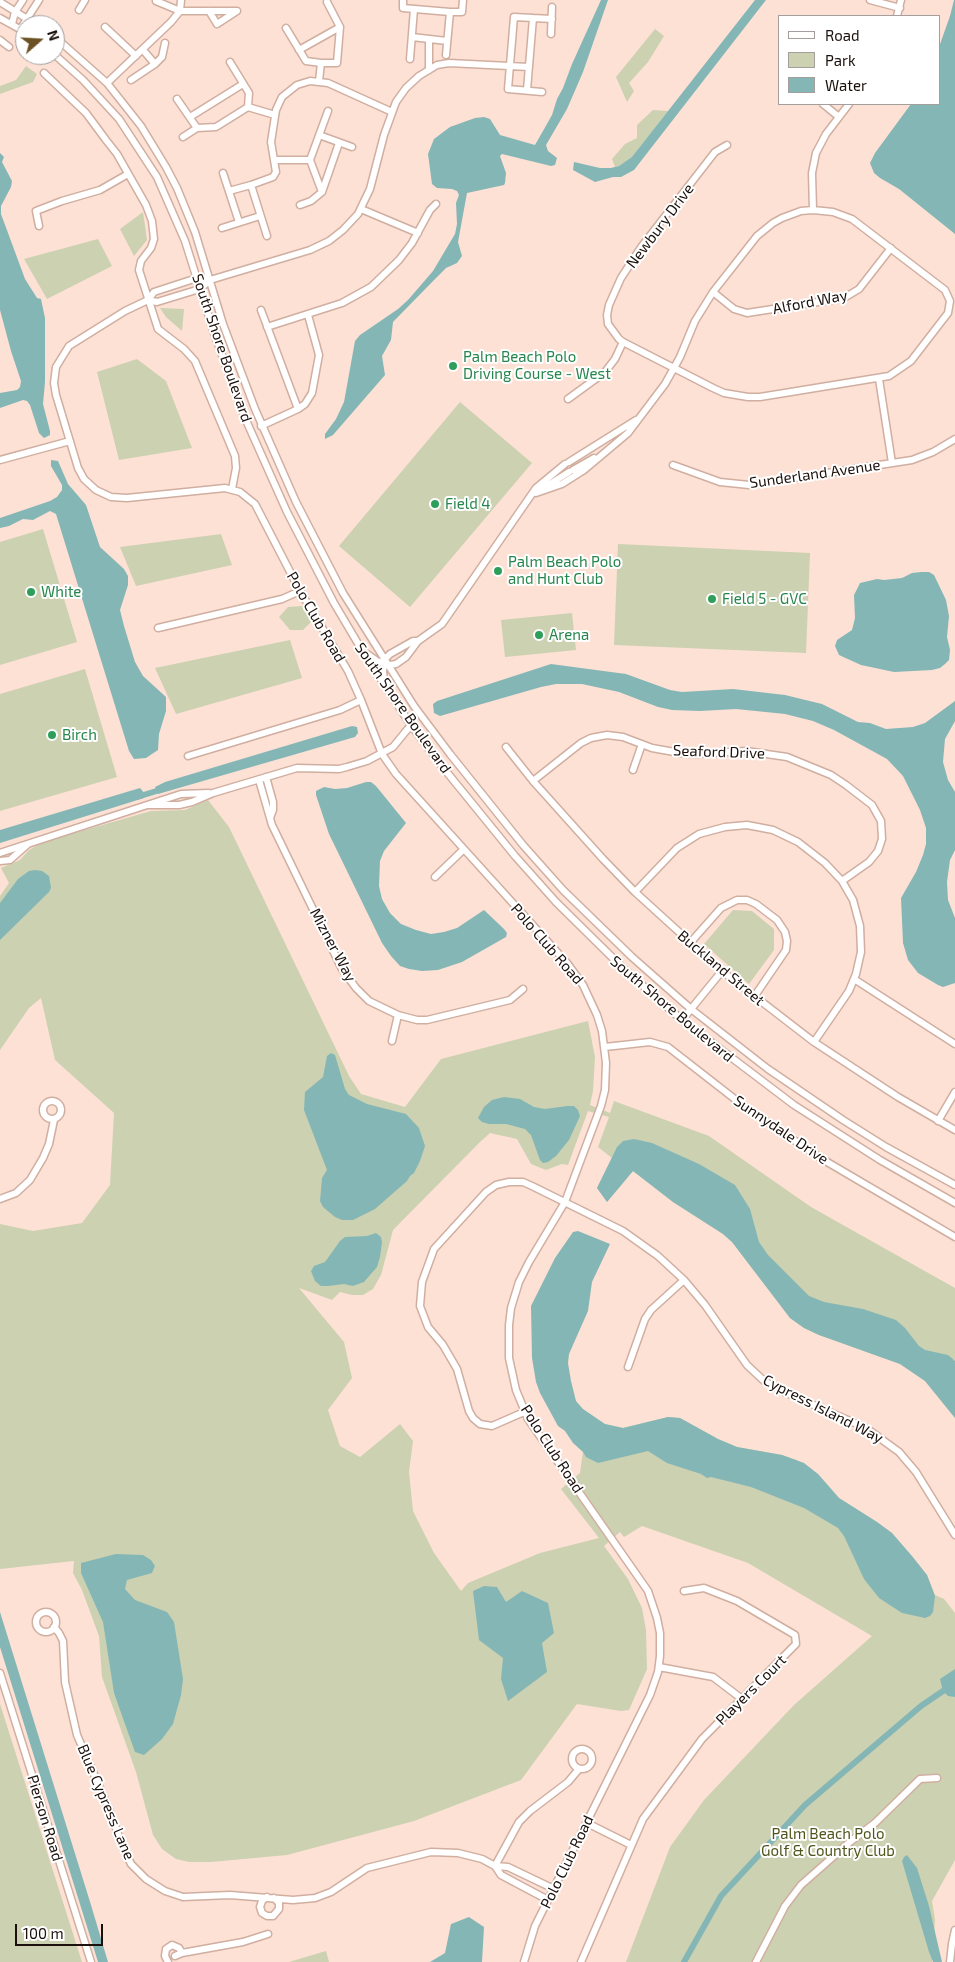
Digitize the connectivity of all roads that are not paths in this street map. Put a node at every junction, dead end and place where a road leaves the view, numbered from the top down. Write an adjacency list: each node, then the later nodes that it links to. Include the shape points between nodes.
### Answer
1 (23, 0): 18 (street)
2 (39, 0): 21 (street)
3 (85, 0): 15 (street)
4 (180, 0): 16 (street)
5 (403, 0): 14 (street, via 402,8)
6 (463, 0): 19 (street, via 462,12)
7 (870, 0): 13 (street)
8 (901, 0): 13 (street)
9 (156, 1): 16 (street)
10 (0, 2): 18 (street)
11 (327, 2): 29 (street)
12 (552, 7): 25 (street)
13 (900, 8): 22 (street)
14 (414, 9): 19 (street); 32 (street)
15 (79, 10)
16 (180, 11): 17 (street); 39 (street)
17 (209, 11)
18 (15, 12): 20 (street); 26 (street)
19 (450, 12): 35 (street)
20 (21, 15)
21 (30, 15)
22 (897, 15)
23 (0, 18): 26 (street)
24 (533, 18): 25 (street); 48 (street, via 514,17); 49 (street)
25 (552, 19): 31 (street)
26 (12, 24): 27 (street)
27 (15, 26)
28 (105, 26): 42 (street)
29 (340, 26): 40 (street); 45 (street, via 337,63)
30 (286, 28): 40 (street)
31 (551, 34)
32 (412, 38): 33 (street); 43 (street)
33 (429, 39): 35 (street); 50 (street)
34 (0, 40): 38 (street)
35 (448, 41): 41 (street)
36 (165, 43): 46 (street)
37 (65, 46): 54 (street, South Shore Boulevard)
38 (9, 47)
39 (143, 50): 42 (street); 46 (street)
40 (300, 50): 45 (street, via 306,61)
41 (446, 55)
42 (136, 56): 54 (street)
43 (410, 59)
44 (230, 62): 55 (street)
45 (321, 63): 53 (street)
46 (156, 64): 52 (street)
47 (65, 65): 91 (street, South Shore Boulevard, via 104,101 145,157 177,219)
48 (511, 66): 49 (street); 50 (street, via 449,62); 56 (street, via 508,89)
49 (529, 67): 56 (street)
50 (429, 70): 63 (street, via 406,88)
51 (44, 73): 76 (street, via 86,113)
52 (131, 80)
53 (319, 81): 63 (street); 64 (street, via 305,82 289,90)
54 (107, 83): 92 (street, South Shore Boulevard, via 141,126 166,167 186,210)
55 (243, 84): 61 (street, via 249,94); 66 (street)
56 (527, 90): 57 (street)
57 (542, 92)
58 (178, 99): 66 (street)
59 (824, 105): 65 (street)
60 (848, 105): 65 (street)
61 (248, 107): 64 (street); 67 (street, via 216,127)
62 (328, 111): 68 (street)
63 (392, 112): 82 (street)
64 (275, 115): 73 (street, via 271,142)
65 (839, 116): 83 (street, via 816,153 812,173)
66 (190, 117): 67 (street)
67 (197, 128): 69 (street)
68 (319, 135): 70 (street); 74 (street)
69 (183, 137)
70 (339, 143): 72 (street); 79 (street)
71 (727, 145): 99 (street, Newbury Drive, via 715,152 621,278 607,315 610,328)
72 (352, 147)
73 (276, 160): 74 (street); 77 (street, via 273,177)
74 (310, 160): 79 (street)
75 (223, 173): 78 (street)
76 (128, 174): 86 (street, via 100,190 36,211); 95 (street, via 146,205 154,231 153,244 139,266)
77 (251, 184): 78 (street); 84 (street)
78 (229, 191): 85 (street)
79 (322, 192): 81 (street)
80 (436, 204): 88 (street)
81 (300, 205)
82 (361, 209): 88 (street); 92 (street, via 343,230 318,247)
83 (812, 210): 90 (street, via 833,212 852,219); 94 (street, via 786,216 765,229)
84 (260, 216): 85 (street); 89 (street)
85 (239, 222): 87 (street)
86 (39, 226)
87 (222, 228)
88 (418, 233): 97 (street, via 399,260 371,287 342,303)
89 (267, 236)
90 (891, 248): 94 (street, Alford Way, via 859,289 844,298 747,313 738,311); 101 (street, Newbury Drive, via 945,290 950,305 946,317 911,361 898,372)
91 (197, 278): 92 (street); 93 (street, South Shore Boulevard); 95 (street, via 154,292)
92 (210, 280): 93 (street); 105 (street, South Shore Boulevard)
93 (200, 289): 95 (street, via 158,302); 118 (street, South Shore Boulevard, via 229,376 270,476 307,553)
94 (713, 292): 100 (street, via 695,321)
95 (148, 300): 107 (street, via 75,340 59,359 54,375 55,391); 112 (street, via 158,329 195,361 235,456)
96 (261, 310): 98 (street)
97 (308, 315): 98 (street); 103 (street, via 318,359 312,393)
98 (267, 327): 103 (street)
99 (623, 342): 100 (street, Newbury Drive); 102 (street, via 605,372)
100 (674, 368): 101 (street, Newbury Drive, via 724,393 748,397); 104 (street)
101 (879, 379): 110 (street)
102 (568, 400)
103 (298, 409): 105 (street)
104 (639, 418): 108 (street, via 628,433); 114 (street, via 567,463 536,488)
105 (262, 426): 119 (street, South Shore Boulevard, via 316,543)
106 (955, 439): 110 (street, Sunderland Avenue, via 927,455)
107 (70, 441): 109 (street); 112 (street, via 84,479 111,497)
108 (610, 448): 113 (street); 113 (street, via 562,484)
109 (0, 460)
110 (892, 463): 111 (street, Sunderland Avenue, via 739,485 720,482)
111 (674, 465)
112 (232, 489): 115 (street, Polo Club Road, via 248,497 257,508)
113 (536, 493): 114 (street)
114 (528, 499): 117 (street, via 442,624)
115 (300, 591): 116 (street, via 282,599); 121 (street, Polo Club Road, via 348,671)
116 (158, 628)
117 (418, 641): 119 (street, via 413,641); 119 (street, via 396,664)
118 (363, 652): 119 (street, via 377,661); 120 (street, South Shore Boulevard)
119 (387, 662): 120 (street); 144 (street, South Shore Boulevard, via 429,727 533,856 603,930)
120 (384, 684): 122 (street, South Shore Boulevard)
121 (361, 700): 125 (street, Polo Club Road); 126 (street, via 340,710)
122 (411, 725): 125 (street, via 393,747); 146 (street, South Shore Boulevard, via 525,868 596,942)
123 (642, 744): 127 (street); 130 (street, Seaford Drive, via 615,735 590,738); 137 (street, Seaford Drive, via 680,753 746,751 775,754 832,775 878,812 883,834 880,847 872,858)
124 (506, 747): 130 (street, Buckland Street)
125 (382, 754): 128 (street, via 343,768 301,768); 133 (street, Polo Club Road)
126 (188, 756)
127 (633, 770)
128 (266, 777): 129 (street); 131 (street, Mizner Way, via 273,802)
129 (258, 780): 131 (street, Mizner Way); 132 (street, via 213,792 181,794)
130 (533, 781): 138 (street, Buckland Street)
131 (270, 818): 145 (street, Mizner Way, via 348,979 369,1001)
132 (29, 843): 134 (street); 135 (street, via 10,860)
133 (463, 850): 136 (street); 150 (street, Polo Club Road, via 578,976 598,1016)
134 (0, 853)
135 (0, 861)
136 (435, 877)
137 (842, 881): 138 (street, via 825,863 786,835 760,827 734,826 712,830 688,840 667,857); 141 (street, via 860,926 861,952)
138 (635, 892): 139 (street, Buckland Street)
139 (690, 943): 140 (street, Buckland Street); 143 (street, via 721,908 738,900 756,904 777,920 785,932 786,950)
140 (722, 971): 143 (street, Buckland Street); 144 (street)
141 (854, 979): 148 (street, via 845,998); 149 (street)
142 (523, 989): 145 (street, Mizner Way, via 510,1000 438,1018 417,1020)
143 (754, 997): 148 (street, Buckland Street)
144 (691, 1009): 146 (street); 155 (street, South Shore Boulevard, via 768,1069 843,1120)
145 (398, 1015): 147 (street)
146 (682, 1020): 158 (street, South Shore Boulevard, via 761,1082 822,1124)
147 (392, 1041)
148 (814, 1042): 153 (street, Buckland Street)
149 (955, 1044)
150 (605, 1047): 157 (street, Polo Club Road, via 606,1074 601,1106); 159 (street, Sunnydale Drive, via 650,1042 668,1047 745,1107 822,1159)
151 (955, 1092): 153 (street)
152 (54, 1120): 156 (street, via 49,1144 33,1175 16,1193)
153 (938, 1121): 154 (street, Buckland Street)
154 (955, 1130)
155 (955, 1185)
156 (0, 1199)
157 (565, 1202): 160 (street, Cypress Island Way, via 622,1231 658,1256); 162 (street, Polo Club Road, via 524,1272 511,1308 509,1358); 162 (street, Cypress Island Way, via 523,1182 509,1182 492,1188 434,1249 420,1290 424,1320 457,1369 473,1418 492,1426)
158 (955, 1203)
159 (955, 1237)
160 (684, 1280): 161 (street, via 645,1318); 163 (street, Cypress Island Way, via 705,1304 747,1365 763,1380 866,1428 899,1452 920,1478)
161 (628, 1366)
162 (524, 1412): 166 (street, Polo Club Road, via 648,1591 658,1618)
163 (955, 1535)
164 (684, 1591): 168 (street, Players Court, via 704,1588 723,1594 795,1635 794,1648)
165 (54, 1627): 173 (street, Blue Cypress Lane, via 62,1641 65,1682 77,1735 131,1864 146,1879 166,1891 183,1897 315,1898 331,1892 367,1868 431,1852 458,1853)
166 (659, 1666): 168 (street, via 714,1676); 171 (street, Polo Club Road, via 650,1695)
167 (0, 1674): 179 (street, Pierson Road)
168 (742, 1699): 172 (street, Players Court, via 702,1739 640,1822)
169 (579, 1769): 173 (street, via 519,1822)
170 (938, 1778): 183 (street, via 920,1779 875,1823 801,1885 785,1906)
171 (587, 1823): 172 (street); 174 (street, Polo Club Road)
172 (631, 1845): 182 (street, Players Court)
173 (495, 1866): 174 (street, Blue Cypress Lane, via 508,1867); 175 (street, Blue Cypress Lane, via 501,1875)
174 (554, 1889): 175 (street, Polo Club Road)
175 (548, 1900): 181 (street, Polo Club Road, via 531,1936)
176 (955, 1930): 184 (street)
177 (268, 1934): 178 (street)
178 (179, 1957): 180 (street, via 178,1948 172,1945 166,1949)
179 (91, 1962)
180 (168, 1962)
181 (524, 1962)
182 (581, 1962)
183 (756, 1962)
184 (950, 1962)

